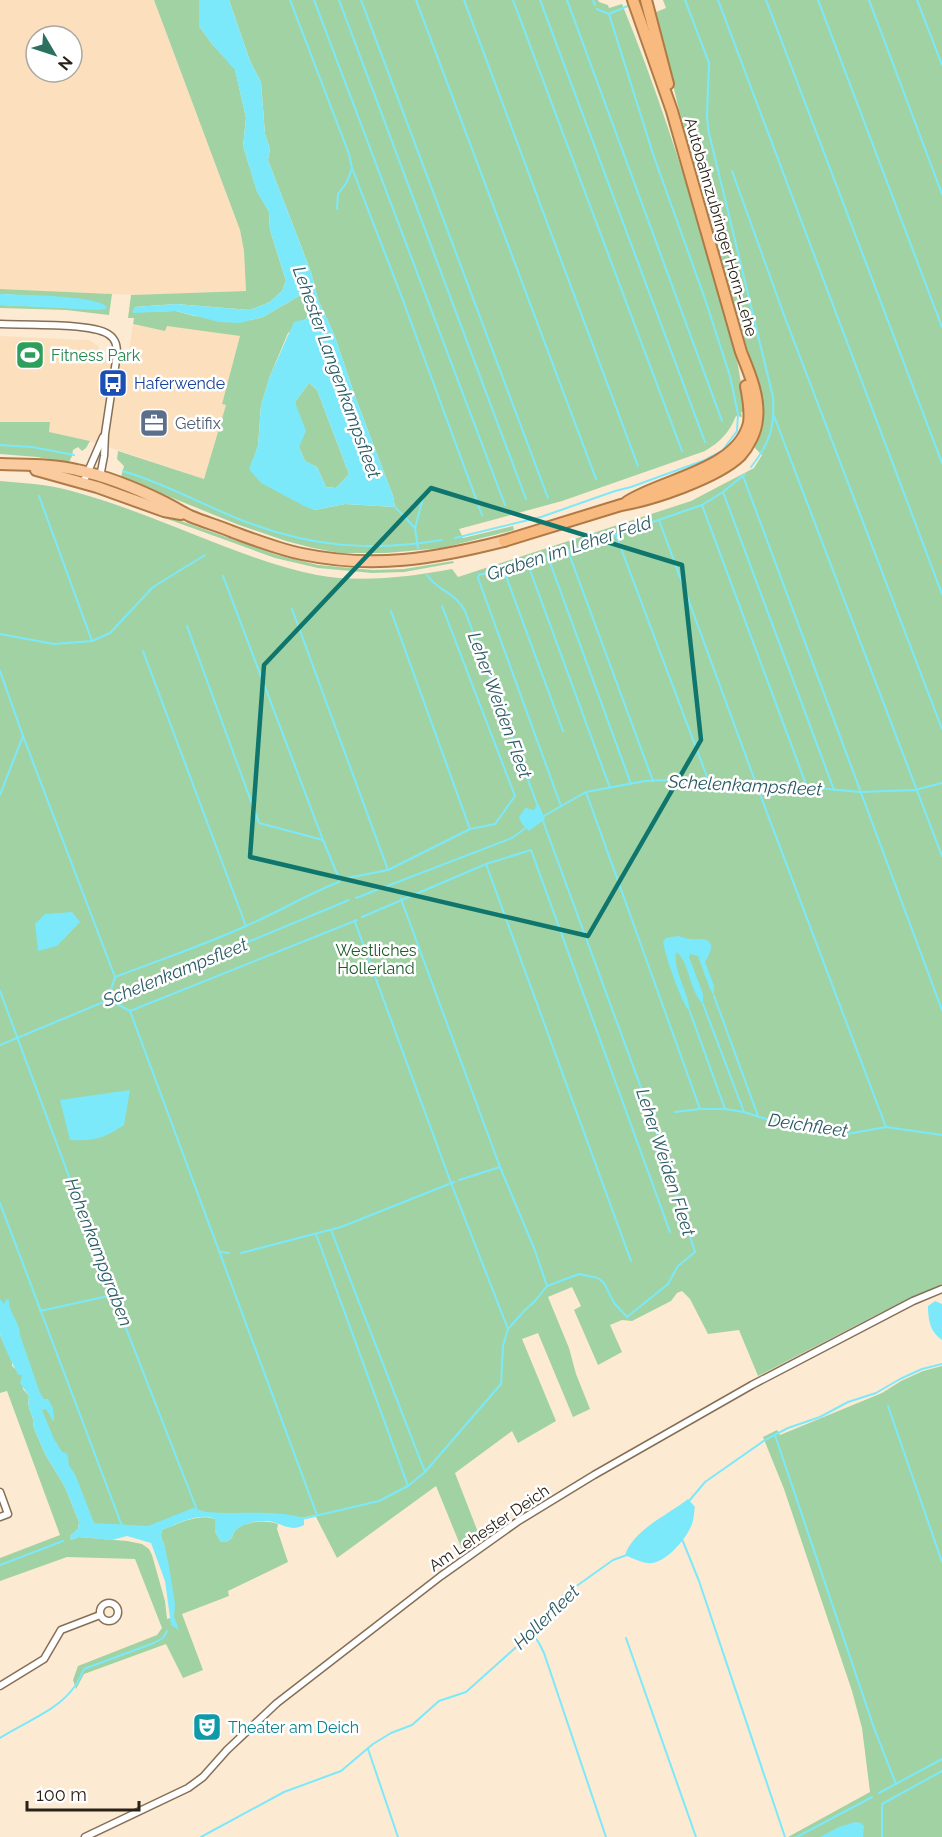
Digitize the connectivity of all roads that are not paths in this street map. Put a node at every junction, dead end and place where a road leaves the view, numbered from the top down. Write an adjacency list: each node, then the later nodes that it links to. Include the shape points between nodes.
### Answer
1 (647, 1): 3 (highway)
2 (634, 3): 3 (highway)
3 (672, 111): 9 (highway, Autobahnzubringer Horn-Lehe, via 750,375 757,404 754,432 740,456 690,483)
4 (0, 324): 5 (street, via 69,326 110,335 117,343 117,354)
5 (105, 434): 7 (street); 8 (street)
6 (0, 464): 7 (main road, Autobahnzubringer Horn-Lehe)
7 (85, 478): 8 (main road, Autobahnzubringer Horn-Lehe)
8 (98, 482): 9 (main road, Autobahnzubringer Horn-Lehe, via 165,502 191,516 273,546 338,561 426,558)
9 (504, 541)
10 (942, 1289): 15 (street, Am Lehester Deich, via 752,1385 517,1522 277,1704 227,1750 204,1778)
11 (0, 1492): 12 (street, via 8,1514)
12 (0, 1517)
13 (100, 1615): 14 (street, via 61,1630 44,1659)
14 (0, 1686)
15 (85, 1837)

